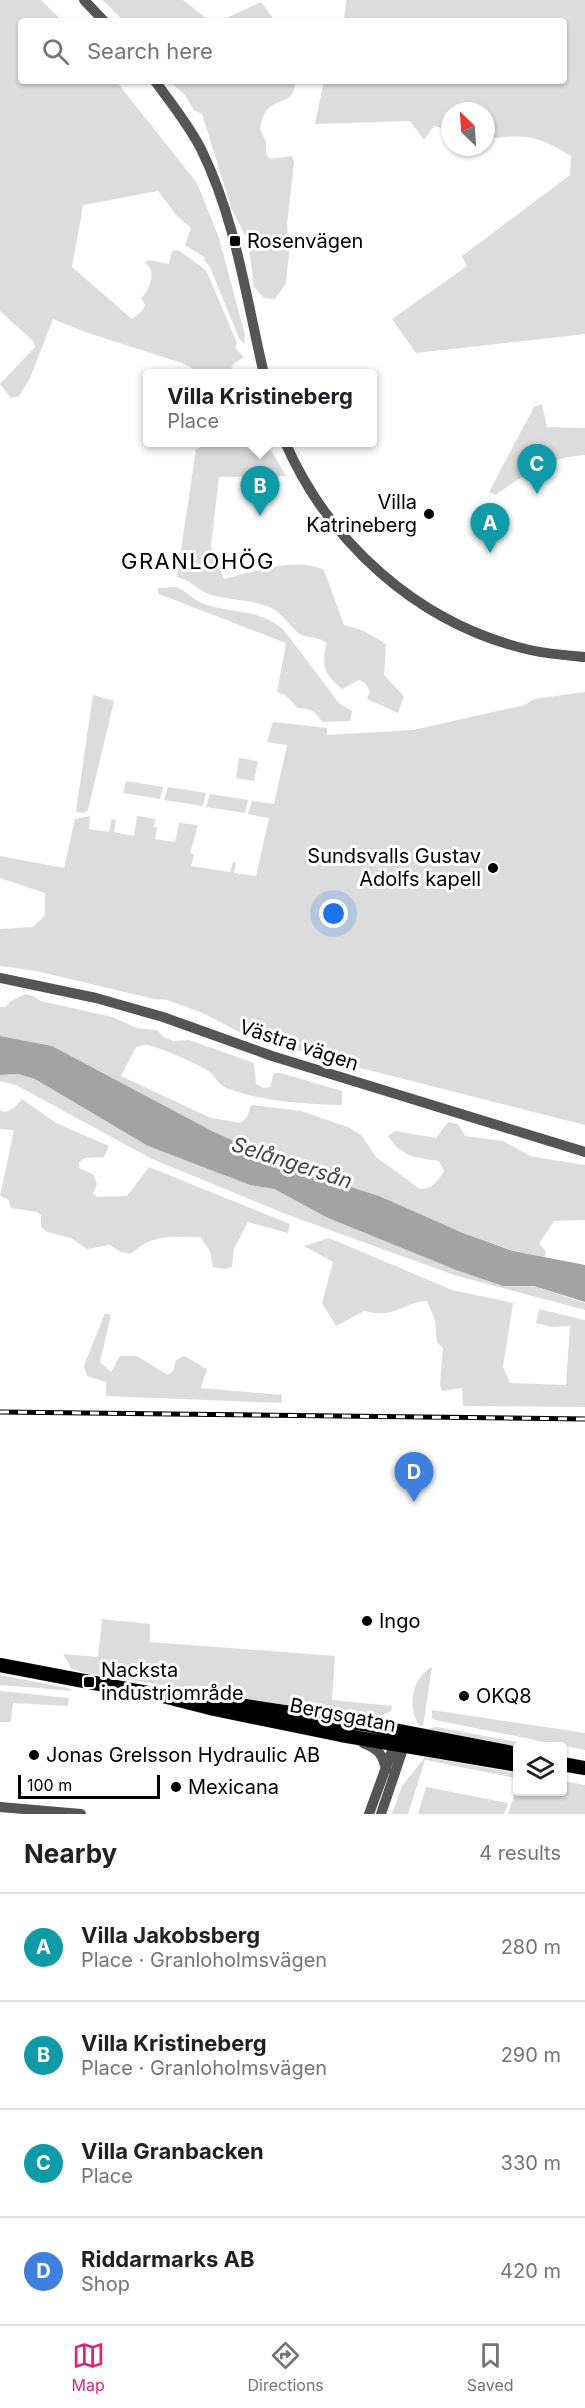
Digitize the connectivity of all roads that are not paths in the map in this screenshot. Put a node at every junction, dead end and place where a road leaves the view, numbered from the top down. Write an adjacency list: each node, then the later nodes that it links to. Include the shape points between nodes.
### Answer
1 (84, 0): 2 (street)
2 (101, 18)
3 (157, 84): 4 (street, via 200,148 218,188 233,232)
4 (263, 369)
5 (287, 447): 6 (street, via 330,520 362,556 406,593 442,616 493,638 526,649)
6 (585, 657)
7 (0, 978): 8 (street, Västra vägen, via 163,1017 282,1059)
8 (585, 1152)
9 (0, 1665): 10 (highway, Bergsgatan)
10 (164, 1696): 11 (highway, Bergsgatan); 12 (highway, Bergsgatan, via 280,1710)
11 (341, 1735): 12 (highway, Bergsgatan); 17 (street, via 375,1748)
12 (401, 1739): 13 (highway, Bergsgatan); 14 (highway, Bergsgatan); 17 (street); 23 (street)
13 (513, 1753)
14 (513, 1764)
15 (567, 1765): 16 (highway)
16 (585, 1768)
17 (386, 1771): 22 (street)
18 (567, 1773): 19 (highway)
19 (585, 1775)
20 (0, 1807): 21 (street)
21 (81, 1814)
22 (369, 1814)
23 (381, 1814)

